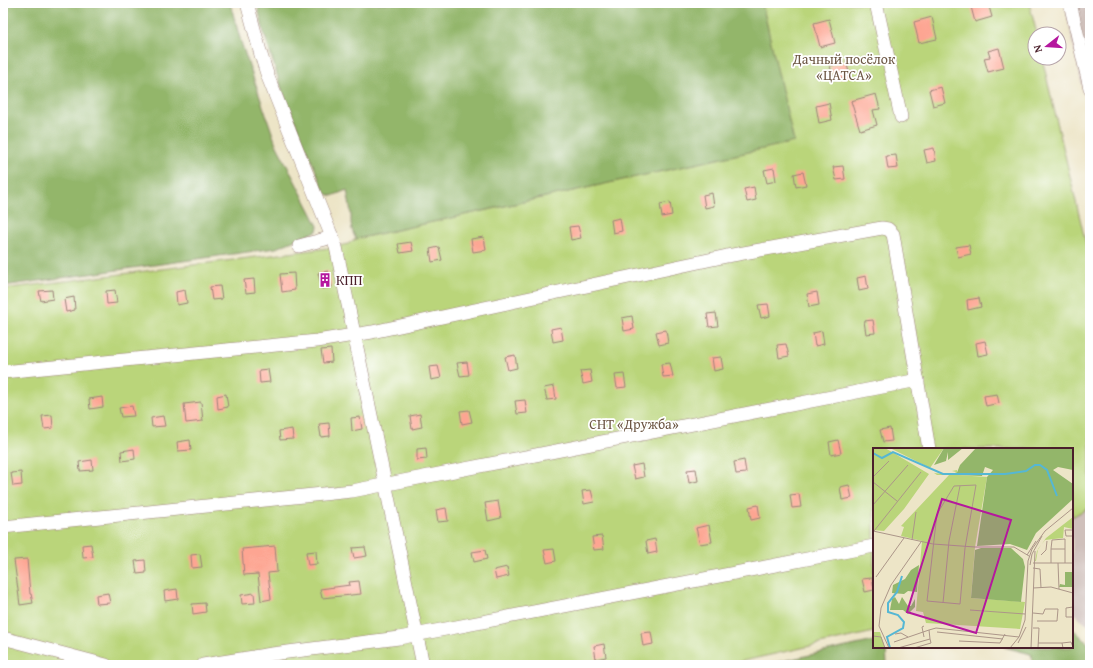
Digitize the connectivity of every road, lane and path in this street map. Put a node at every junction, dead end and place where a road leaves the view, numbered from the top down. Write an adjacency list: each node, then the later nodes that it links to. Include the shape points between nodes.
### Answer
1 (247, 3): 6 (street, via 273,91)
2 (876, 3): 5 (street)
3 (1070, 3): 4 (street)
4 (1090, 88)
5 (901, 117)
6 (332, 237): 7 (street); 8 (street)
7 (299, 246)
8 (353, 335): 9 (street, via 317,341); 10 (street, via 727,256 882,228 893,234); 12 (street)
9 (3, 372)
10 (918, 380): 11 (street); 12 (street)
11 (929, 448)
12 (385, 484): 13 (street, via 329,494); 15 (street)
13 (3, 527)
14 (873, 546): 15 (street)
15 (418, 634): 18 (street); 19 (street)
16 (3, 638): 17 (street)
17 (106, 665)
18 (203, 665)
19 (423, 665)

